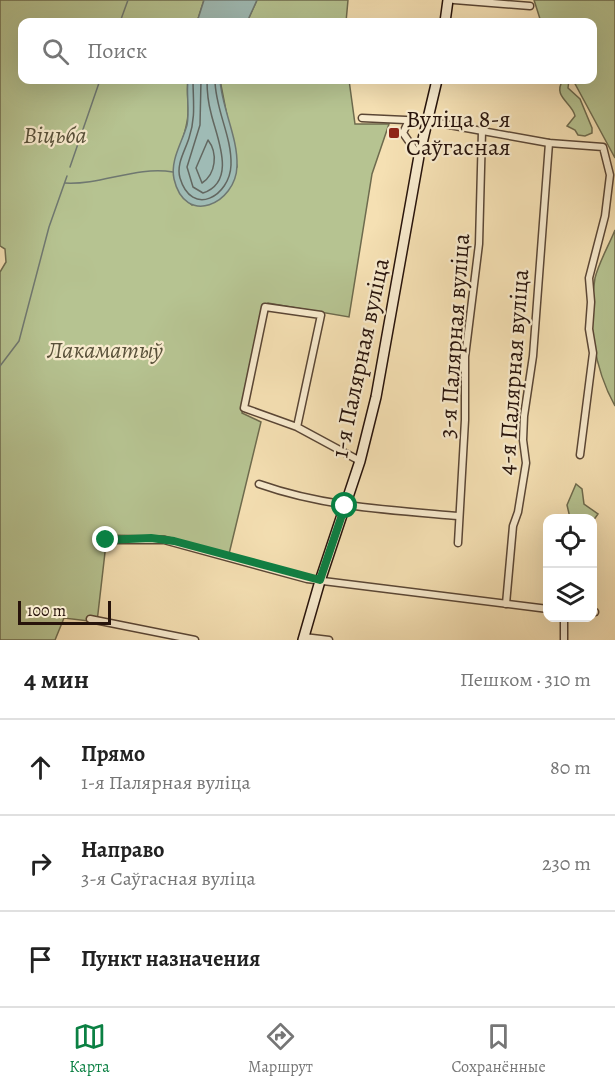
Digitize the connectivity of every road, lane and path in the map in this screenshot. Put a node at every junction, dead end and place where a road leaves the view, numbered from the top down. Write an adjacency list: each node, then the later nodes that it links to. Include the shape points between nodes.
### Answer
1 (448, 0): 4 (street)
2 (454, 0): 3 (street)
3 (530, 6)
4 (446, 18)
5 (436, 84): 7 (street, 1-я Палярная вуліца)
6 (362, 118): 8 (street)
7 (427, 121): 8 (street); 9 (street); 11 (street, 1-я Палярная вуліца)
8 (408, 122): 11 (street, via 403,133)
9 (482, 131): 10 (street); 17 (street, 3-я Палярная вуліца, via 479,244 465,357)
10 (549, 143): 13 (street, via 601,145 610,175 605,216 589,278 593,353); 21 (street, 4-я Палярная вуліца, via 533,356 524,416 526,463 513,526)
11 (419, 156): 14 (street, 1-я Палярная вуліца, via 376,397)
12 (297, 427): 12 (street, via 244,408 265,307 321,315); 14 (street)
13 (579, 455)
14 (360, 461): 16 (street, 1-я Палярная вуліца)
15 (259, 484): 16 (street)
16 (345, 506): 17 (street); 20 (street, 1-я Палярная вуліца)
17 (459, 516): 19 (street, 3-я Палярная вуліца)
18 (106, 540): 20 (street, via 174,541)
19 (458, 543)
20 (320, 580): 21 (street); 25 (street, 1-я Палярная вуліца)
21 (506, 604): 22 (street)
22 (543, 608)
23 (90, 619): 26 (street)
24 (564, 622): 28 (street)
25 (304, 639): 27 (street)
26 (195, 640)
27 (329, 640)
28 (564, 640)

